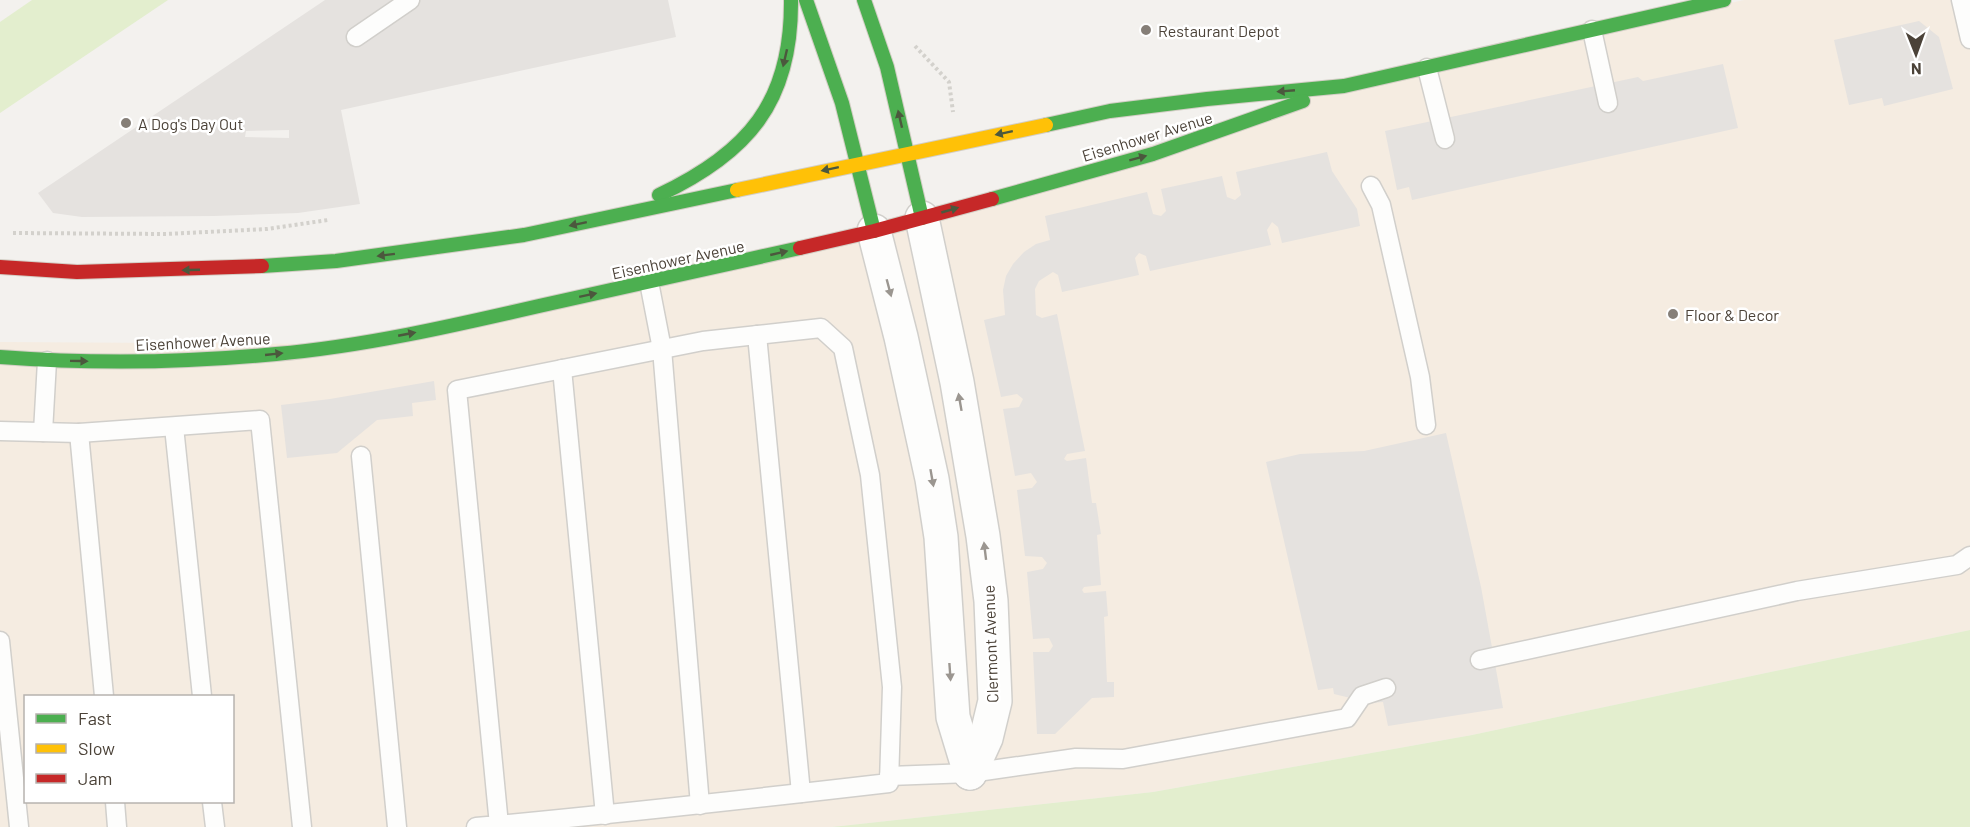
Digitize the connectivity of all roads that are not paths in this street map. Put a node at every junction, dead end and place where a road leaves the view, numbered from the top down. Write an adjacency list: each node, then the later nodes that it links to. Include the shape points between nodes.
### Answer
1 (410, 0): 10 (lane)
2 (791, 0): 19 (main road, one-way to 19, via 792,22 785,62 769,106 745,139 713,166 677,187)
3 (806, 0): 17 (main road, via 842,103)
4 (864, 0): 16 (main road, one-way to 4, via 887,67)
5 (1636, 0): 8 (lane)
6 (1724, 0): 8 (main road, Eisenhower Avenue)
7 (1961, 0): 11 (lane)
8 (1640, 19): 9 (main road, Eisenhower Avenue)
9 (1592, 30): 12 (main road, Eisenhower Avenue); 14 (lane)
10 (356, 37)
11 (1970, 39)
12 (1427, 68): 13 (main road, Eisenhower Avenue); 15 (lane)
13 (1344, 86): 16 (main road, Eisenhower Avenue, one-way to 16, via 1110,111); 20 (main road, Eisenhower Avenue, one-way to 13, via 1153,154)
14 (1608, 103)
15 (1445, 140)
16 (908, 152): 17 (main road, Eisenhower Avenue); 20 (main road)
17 (857, 164): 19 (main road, Eisenhower Avenue, one-way to 19); 21 (main road)
18 (1371, 186): 29 (lane, via 1381,206 1420,377)
19 (609, 218): 22 (main road, Eisenhower Avenue, one-way to 22, via 524,235 336,261 154,271)
20 (922, 218): 21 (main road, Eisenhower Avenue); 41 (street, Clermont Avenue, one-way to 20, via 986,738 995,701 991,601 957,382)
21 (874, 231): 23 (main road, Eisenhower Avenue, one-way to 21); 41 (street, one-way to 41, via 902,337 932,479 941,537 953,717)
22 (0, 267)
23 (649, 282): 25 (lane); 27 (main road, Eisenhower Avenue, one-way to 23, via 212,359 298,351 429,330)
24 (757, 335): 25 (lane); 42 (lane, via 821,328 843,348 870,475 892,687); 43 (lane)
25 (662, 349): 28 (lane); 46 (lane)
26 (0, 357): 27 (main road, Eisenhower Avenue)
27 (47, 361): 32 (lane)
28 (562, 369): 47 (lane); 48 (lane, via 458,390)
29 (1426, 425)
30 (174, 426): 33 (lane); 40 (lane); 52 (lane, via 260,420)
31 (0, 431): 32 (lane)
32 (42, 432): 33 (lane)
33 (79, 433): 39 (lane)
34 (361, 456): 53 (lane)
35 (1970, 556): 37 (lane, via 1957,565 1797,591)
36 (0, 641): 49 (lane)
37 (1480, 660)
38 (1386, 688): 41 (lane, via 1362,696 1347,718 1123,759 1076,759)
39 (104, 695)
40 (202, 695)
41 (969, 773): 42 (lane)
42 (889, 776): 43 (lane, via 889,783)
43 (801, 794): 46 (lane)
44 (115, 803): 50 (lane)
45 (212, 803): 51 (lane)
46 (700, 806): 47 (lane)
47 (605, 815): 48 (lane)
48 (500, 825): 54 (lane)
49 (19, 827)
50 (117, 827)
51 (215, 827)
52 (302, 827)
53 (396, 827)
54 (476, 827)

